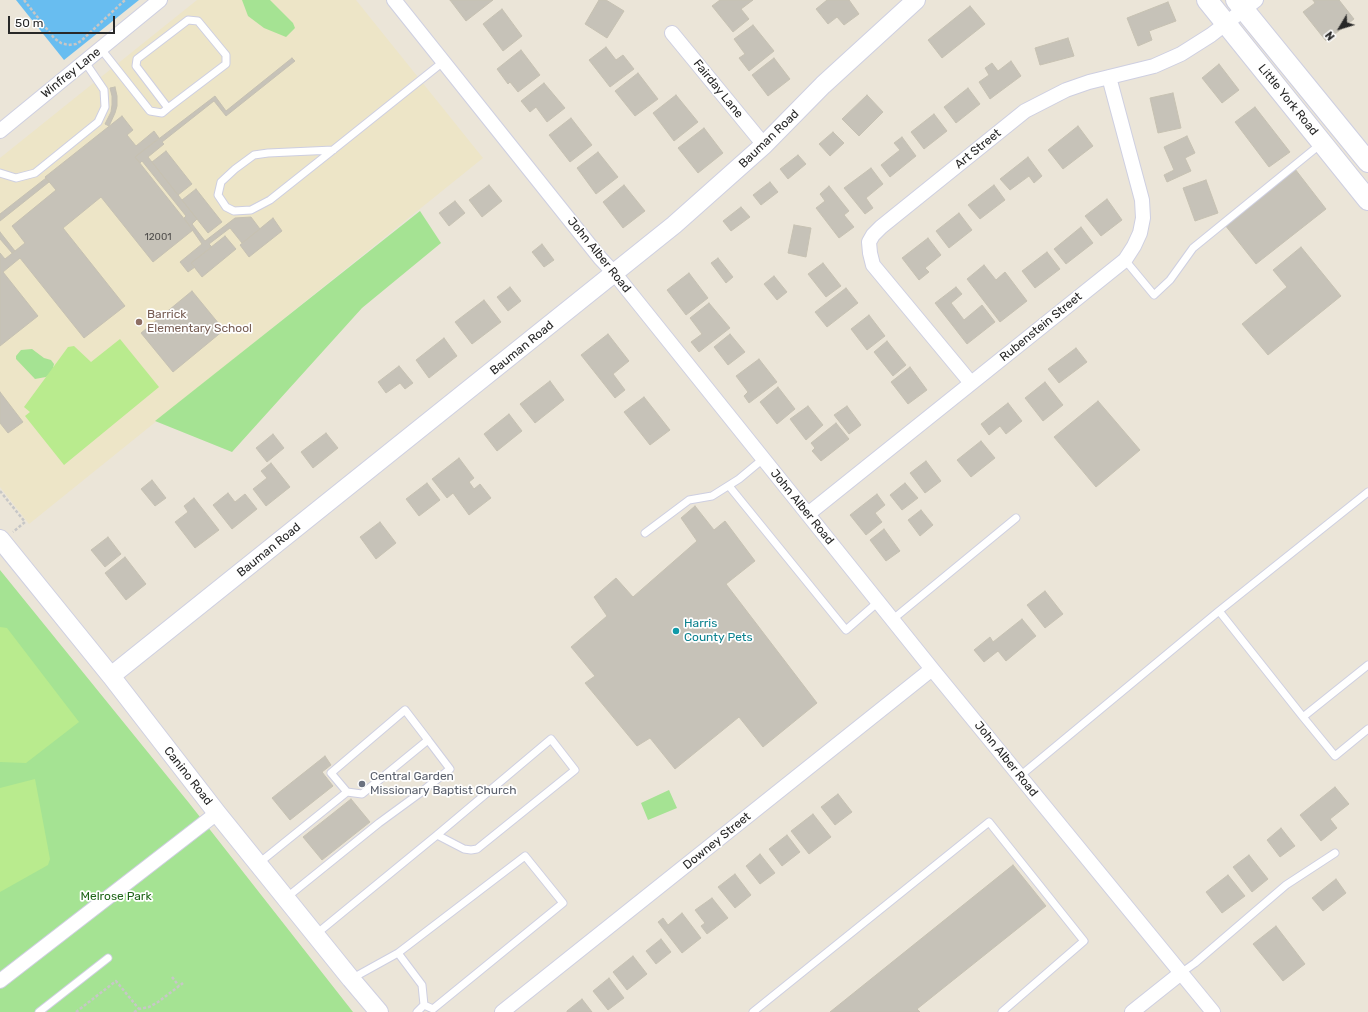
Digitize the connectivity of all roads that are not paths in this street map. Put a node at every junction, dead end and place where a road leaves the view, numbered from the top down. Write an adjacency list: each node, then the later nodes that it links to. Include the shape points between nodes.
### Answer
1 (160, 0): 8 (street, Winfrey Lane)
2 (394, 0): 10 (street, John Alber Road)
3 (1207, 0): 6 (main road, Little York Road)
4 (909, 2): 15 (street, Bauman Road)
5 (1246, 3): 6 (street, Art Street); 17 (main road, Little York Road)
6 (1226, 23): 11 (street, Art Street, via 1181,54 1154,66); 14 (main road, Little York Road)
7 (672, 33): 15 (street, Fairday Lane)
8 (101, 49): 9 (street, Winfrey Lane); 12 (lane, via 150,111 162,112)
9 (85, 62): 13 (street, Winfrey Lane); 18 (lane, via 104,90 105,107 98,122 35,172 16,178)
10 (443, 62): 16 (lane); 21 (street, John Alber Road)
11 (1109, 77): 20 (street, Rubenstein Street, via 1142,200 1143,218 1140,233); 22 (street, Art Street, via 1066,90 1025,111 881,227 869,242 873,265)
12 (168, 108): 12 (lane, via 226,64 226,55 198,21 188,20 137,59 136,66)
13 (0, 131)
14 (1322, 143): 19 (main road, Little York Road); 20 (lane, via 1193,248 1170,280 1154,295)
15 (764, 145): 21 (street, Bauman Road)
16 (333, 150): 16 (lane, via 270,200 251,210 234,211 226,207 218,195 221,182 254,155)
17 (1368, 162)
18 (0, 173)
19 (1366, 195)
20 (1125, 260): 22 (street, Rubenstein Street)
21 (615, 274): 23 (street, John Alber Road); 35 (street, Bauman Road)
22 (971, 383): 26 (street, Rubenstein Street)
23 (763, 459): 24 (lane); 26 (street, John Alber Road)
24 (729, 486): 28 (lane, via 712,496 689,500); 30 (lane, via 846,630)
25 (1368, 492): 31 (lane)
26 (808, 514): 30 (street, John Alber Road)
27 (1016, 518): 32 (lane)
28 (645, 533)
29 (5, 536): 35 (street, Canino Road)
30 (878, 602): 32 (street, John Alber Road)
31 (1219, 611): 36 (lane); 39 (lane)
32 (892, 620): 34 (street, John Alber Road)
33 (1368, 665): 36 (lane)
34 (932, 669): 39 (street, John Alber Road); 56 (street, Downey Street)
35 (111, 676): 41 (street, Canino Road)
36 (1303, 717): 37 (lane, via 1335,756)
37 (1368, 729)
38 (428, 740): 40 (lane, via 362,794); 40 (lane, via 405,710 331,772); 45 (lane, via 450,768)
39 (1020, 776): 49 (street, John Alber Road)
40 (347, 792): 44 (lane)
41 (217, 813): 44 (street, Canino Road); 51 (street)
42 (437, 835): 42 (lane, via 551,739 575,770 477,849 464,849); 46 (lane)
43 (1335, 853): 49 (lane, via 1286,885)
44 (258, 864): 45 (street, Canino Road)
45 (286, 898): 46 (street, Canino Road)
46 (315, 936): 50 (street, Canino Road)
47 (398, 953): 50 (lane); 52 (lane, via 422,985); 52 (lane, via 525,856 563,903 433,1009)
48 (108, 958): 53 (lane)
49 (1181, 973): 59 (street); 60 (street, John Alber Road)
50 (351, 980): 54 (street, Canino Road)
51 (0, 981)
52 (424, 1005): 55 (lane)
53 (39, 1012)
54 (379, 1012)
55 (417, 1012)
56 (502, 1012)
57 (753, 1012): 58 (lane, via 989,822 1084,941)
58 (1002, 1012)
59 (1132, 1012)
60 (1213, 1012)

